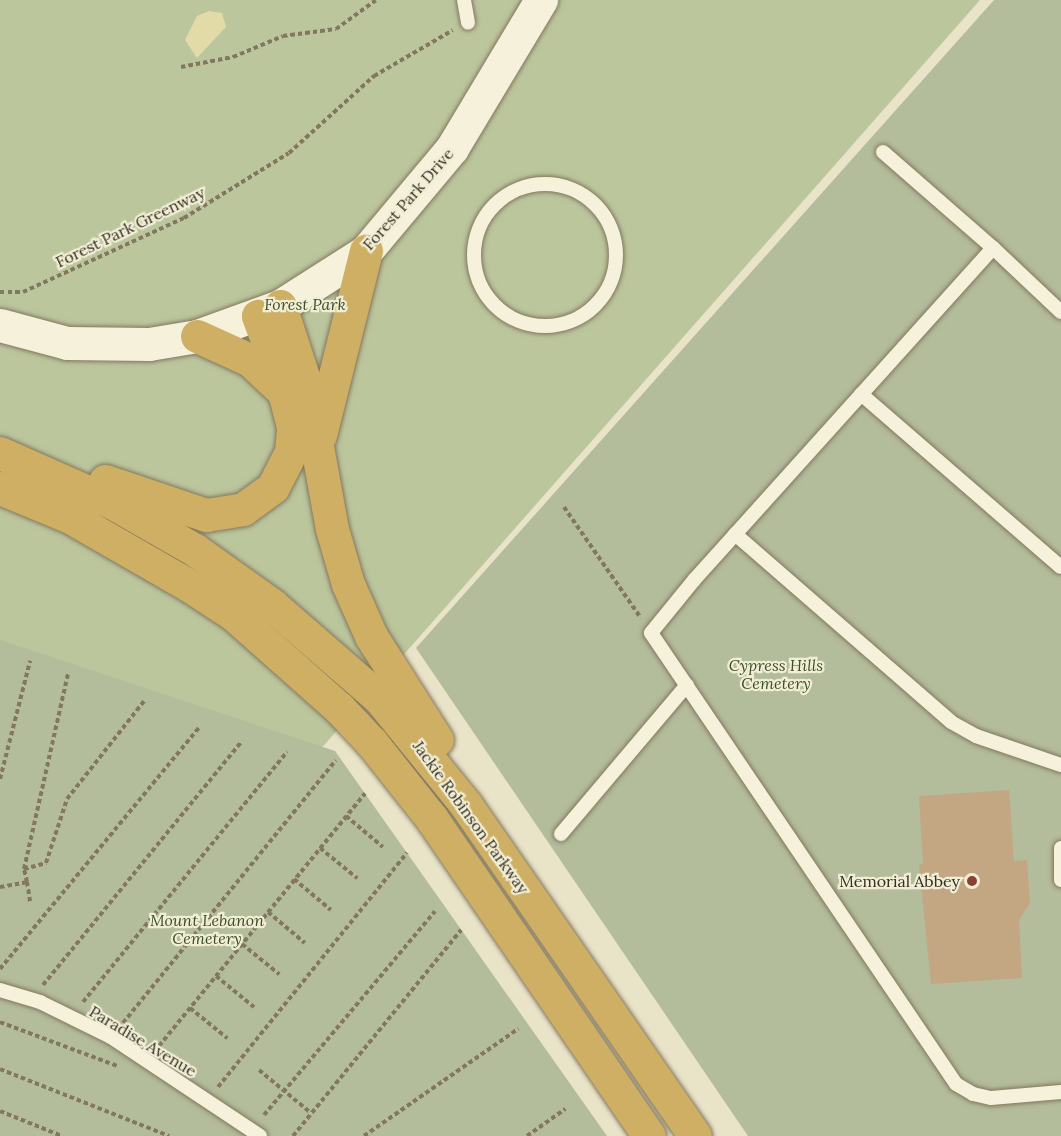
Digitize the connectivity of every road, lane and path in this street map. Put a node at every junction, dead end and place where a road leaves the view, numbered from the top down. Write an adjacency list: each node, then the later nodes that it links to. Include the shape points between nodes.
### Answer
1 (376, 0): 5 (path, via 336,29 283,36 233,57)
2 (464, 0): 4 (lane)
3 (541, 0): 8 (street, Forest Park Drive, via 453,148)
4 (468, 23): 9 (path, Forest Park Greenway, via 374,76 289,153 184,218 23,292)
5 (181, 67)
6 (884, 152): 7 (lane)
7 (993, 248): 12 (lane); 16 (lane)
8 (366, 251): 11 (street, Forest Park Drive); 17 (highway)
9 (0, 292)
10 (485, 295): 10 (lane, via 501,312 542,327 564,324 585,314 601,299 612,280 616,257 613,235 604,215 589,198 558,185 525,186 504,195 477,230 473,252 476,275)
11 (269, 311): 14 (street, Forest Park Drive); 15 (highway); 17 (highway, via 298,357)
12 (1061, 312)
13 (0, 325): 14 (street, Forest Park Drive, via 67,343 149,344)
14 (196, 336): 15 (highway, via 250,360)
15 (286, 394): 19 (highway, via 293,440 287,464 265,496 231,513 193,512 118,483)
16 (861, 394): 22 (lane); 23 (lane)
17 (318, 442): 40 (highway, via 332,529 357,608 389,666 430,726)
18 (0, 453): 19 (highway, Jackie Robinson Parkway)
19 (32, 465): 40 (highway, Jackie Robinson Parkway, via 155,526 272,605 380,699 440,771)
20 (0, 488): 84 (highway, Jackie Robinson Parkway, via 110,538 207,597 270,644 339,708 432,819)
21 (564, 507): 24 (path)
22 (735, 534): 24 (lane); 33 (lane, via 951,722 976,736)
23 (1061, 567)
24 (651, 633): 27 (lane)
25 (30, 661): 34 (path)
26 (68, 674): 43 (path)
27 (687, 685): 37 (lane); 73 (lane, via 956,1084 991,1098)
28 (144, 701): 43 (path, via 67,799 46,863)
29 (199, 728): 56 (path)
30 (241, 742): 60 (path)
31 (288, 752): 63 (path)
32 (336, 760): 66 (path)
33 (1061, 765)
34 (0, 779)
35 (364, 793): 36 (path)
36 (346, 816): 38 (path); 39 (path)
37 (561, 834)
38 (383, 847)
39 (320, 848): 44 (path); 45 (path)
40 (495, 848): 85 (highway, Jackie Robinson Parkway)
41 (1061, 848): 46 (lane)
42 (407, 853): 74 (path)
43 (24, 869): 47 (path)
44 (357, 878)
45 (294, 879): 50 (path); 52 (path)
46 (1061, 880)
47 (27, 882): 48 (path); 49 (path)
48 (0, 887)
49 (30, 902)
50 (331, 910)
51 (435, 911): 72 (path)
52 (268, 912): 54 (path); 55 (path)
53 (461, 930): 77 (path)
54 (305, 943)
55 (242, 944): 57 (path); 58 (path)
56 (0, 969)
57 (279, 974)
58 (216, 976): 61 (path); 62 (path)
59 (0, 990): 60 (lane, Paradise Avenue)
60 (32, 999): 63 (lane, Paradise Avenue)
61 (254, 1007)
62 (190, 1008): 67 (path); 68 (path)
63 (71, 1017): 66 (lane, Paradise Avenue)
64 (0, 1022): 69 (path)
65 (518, 1029): 82 (path)
66 (111, 1037): 68 (lane, Paradise Avenue)
67 (227, 1038)
68 (147, 1060): 74 (lane, Paradise Avenue)
69 (118, 1066)
70 (0, 1069): 80 (path)
71 (259, 1070): 72 (path)
72 (284, 1091): 77 (path); 78 (path)
73 (1061, 1092)
74 (208, 1099): 78 (lane, Paradise Avenue)
75 (565, 1110): 83 (path)
76 (0, 1112): 79 (path)
77 (311, 1113): 81 (path)
78 (256, 1133)
79 (62, 1136)
80 (169, 1136)
81 (293, 1136)
82 (364, 1136)
83 (526, 1136)
84 (649, 1136)
85 (695, 1136)

